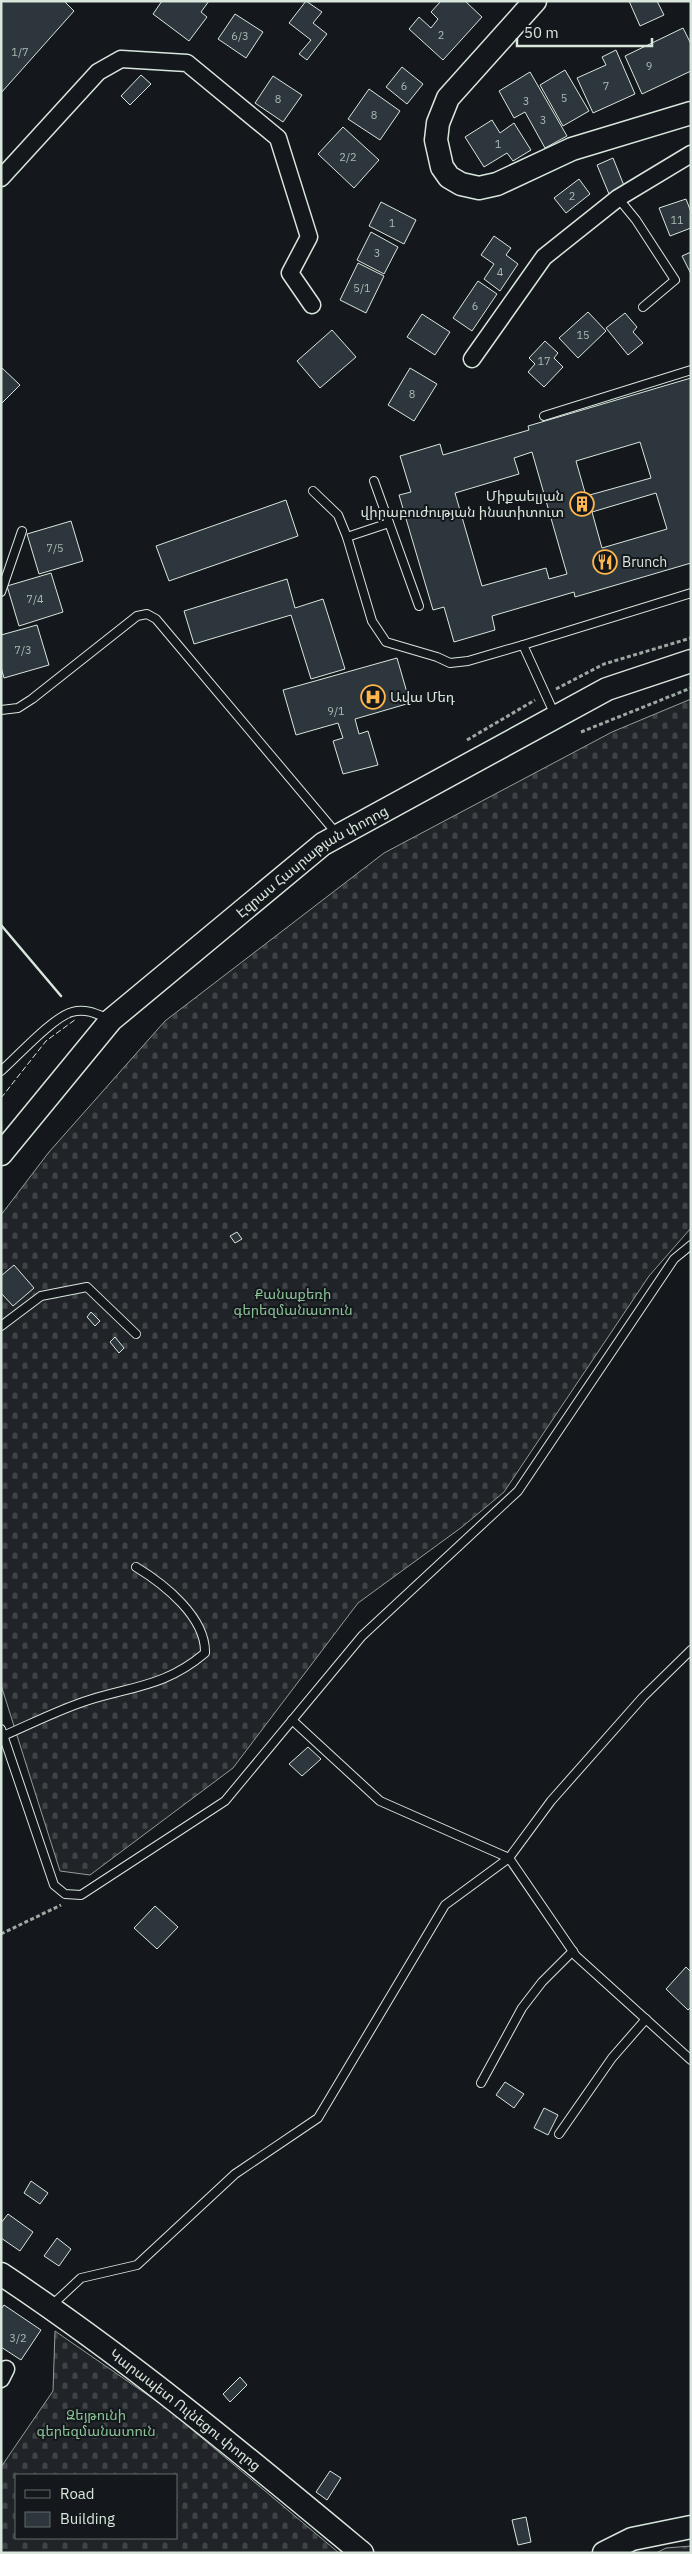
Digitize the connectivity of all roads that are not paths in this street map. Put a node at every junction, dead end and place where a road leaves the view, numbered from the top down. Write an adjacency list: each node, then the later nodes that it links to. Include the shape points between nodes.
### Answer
1 (535, 1): 2 (street, via 448,98 438,123 436,140 442,167 449,177 461,184 480,188 497,184 572,149)
2 (691, 113)
3 (691, 154): 5 (street)
4 (1, 178): 6 (street, via 98,72 121,59 187,63 278,138 309,237 290,273)
5 (618, 198): 7 (lane, via 674,280); 8 (street, via 544,257)
6 (312, 306)
7 (643, 307)
8 (472, 359)
9 (691, 370): 10 (lane)
10 (544, 416)
11 (374, 481): 13 (lane)
12 (313, 491): 15 (lane, via 338,515)
13 (389, 523): 15 (lane); 18 (lane)
14 (22, 531): 16 (lane)
15 (347, 537): 19 (lane, via 372,622 386,642 450,663)
16 (1, 592)
17 (691, 593): 19 (lane)
18 (419, 606)
19 (523, 645): 23 (lane)
20 (691, 653): 23 (street, Էզրաս Հասրաթյան փողոց, via 603,682)
21 (691, 661): 23 (street, Էզրաս Հասրաթյան փողոց, via 607,688)
22 (1, 710): 24 (lane, via 18,708 32,699 137,616 147,614 156,619)
23 (554, 713): 24 (street, Էզրաս Հասրաթյան փողոց)
24 (336, 833): 25 (street, Էզրաս Հասրաթյան փողոց)
25 (109, 1019): 26 (lane, via 90,1011 72,1012 52,1025); 27 (street, Էզրաս Հասրաթյան փողոց); 28 (street, Էզրաս Հասրաթյան փողոց)
26 (1, 1071)
27 (1, 1142)
28 (1, 1154)
29 (691, 1245): 34 (lane, via 674,1259 518,1491 362,1636)
30 (1, 1326): 31 (lane, via 41,1296 87,1287)
31 (136, 1334)
32 (136, 1567): 35 (lane, via 157,1580 184,1605 202,1633 205,1653 170,1678 88,1700)
33 (691, 1650): 36 (lane, via 643,1697 551,1801)
34 (292, 1720): 35 (lane, via 225,1801 80,1896 65,1894 54,1885); 36 (lane, via 380,1801)
35 (2, 1733)
36 (509, 1858): 37 (lane); 43 (lane, via 444,1904 318,2118 235,2174 137,2265 81,2278)
37 (573, 1951): 38 (lane); 40 (lane, via 522,2008)
38 (646, 2019): 39 (lane); 41 (lane, via 612,2058)
39 (691, 2060)
40 (481, 2083)
41 (559, 2134)
42 (1, 2274): 43 (street, Կարապետ Ուլնեցու փողոց)
43 (50, 2306): 45 (street, Կարապետ Ուլնեցու փողոց, via 197,2415)
44 (691, 2527): 46 (street, via 632,2539)
45 (362, 2553)
46 (604, 2553)

